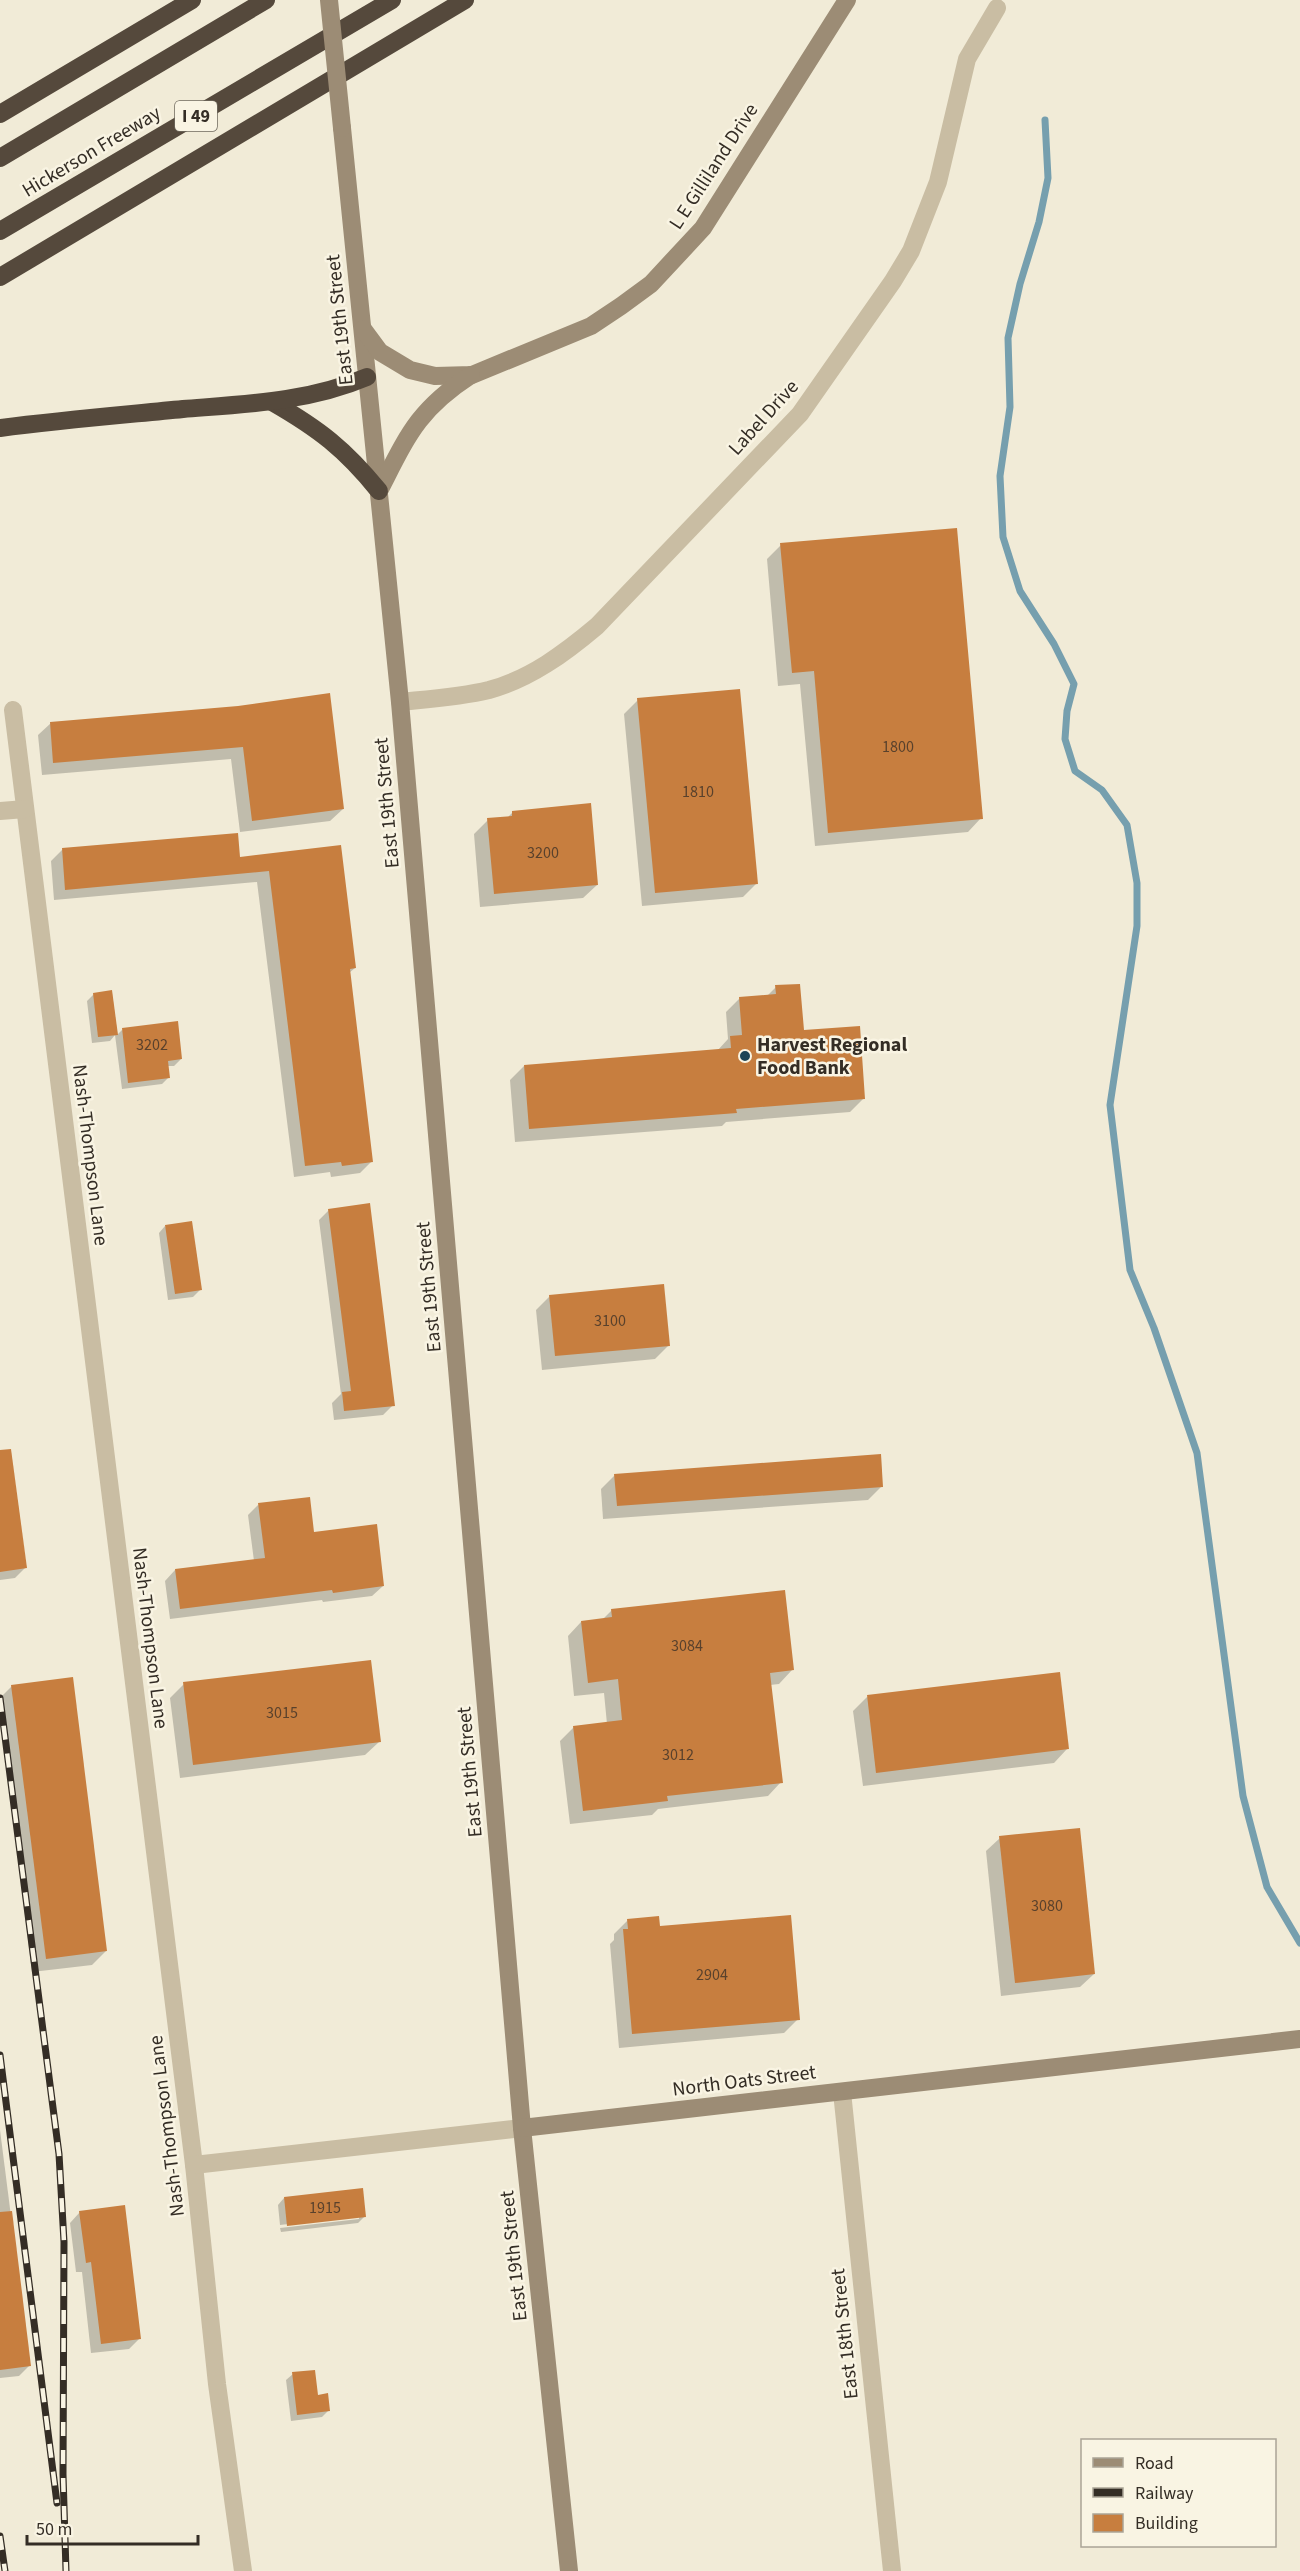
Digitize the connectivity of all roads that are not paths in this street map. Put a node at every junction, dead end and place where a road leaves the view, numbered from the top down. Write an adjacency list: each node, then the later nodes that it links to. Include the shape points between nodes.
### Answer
1 (192, 0): 8 (highway)
2 (266, 0): 9 (highway, Hickerson Freeway)
3 (329, 0): 12 (street, East 19th Street, bridge)
4 (392, 0): 10 (highway, Hickerson Freeway / I 49)
5 (465, 0): 11 (highway)
6 (847, 0): 13 (street, L E Gilliland Drive, via 703,228 651,284 591,326)
7 (997, 8): 18 (street, Label Drive, via 967,59 938,182 911,251 800,414 573,647 520,679 490,690)
8 (0, 114)
9 (0, 158)
10 (0, 231)
11 (0, 277)
12 (362, 328): 13 (street, L E Gilliland Drive, via 380,352 410,370 435,376); 14 (street, East 19th Street)
13 (472, 375): 17 (street, via 446,392 416,423)
14 (367, 377): 15 (highway, via 308,397); 17 (street, East 19th Street)
15 (272, 402): 16 (highway); 17 (highway, via 322,432 354,460)
16 (0, 428)
17 (379, 491): 18 (street, East 19th Street)
18 (400, 702): 24 (street, East 19th Street)
19 (13, 710): 20 (street, Nash-Thompson Lane)
20 (25, 809): 21 (street); 25 (street, Nash-Thompson Lane)
21 (0, 812)
22 (1300, 2040): 23 (street, North Oats Street)
23 (842, 2092): 24 (street, North Oats Street); 28 (street, East 18th Street)
24 (522, 2128): 25 (street, North Oats Street); 27 (street, East 19th Street)
25 (194, 2165): 26 (street, Nash-Thompson Lane)
26 (243, 2571)
27 (570, 2571)
28 (892, 2571)

